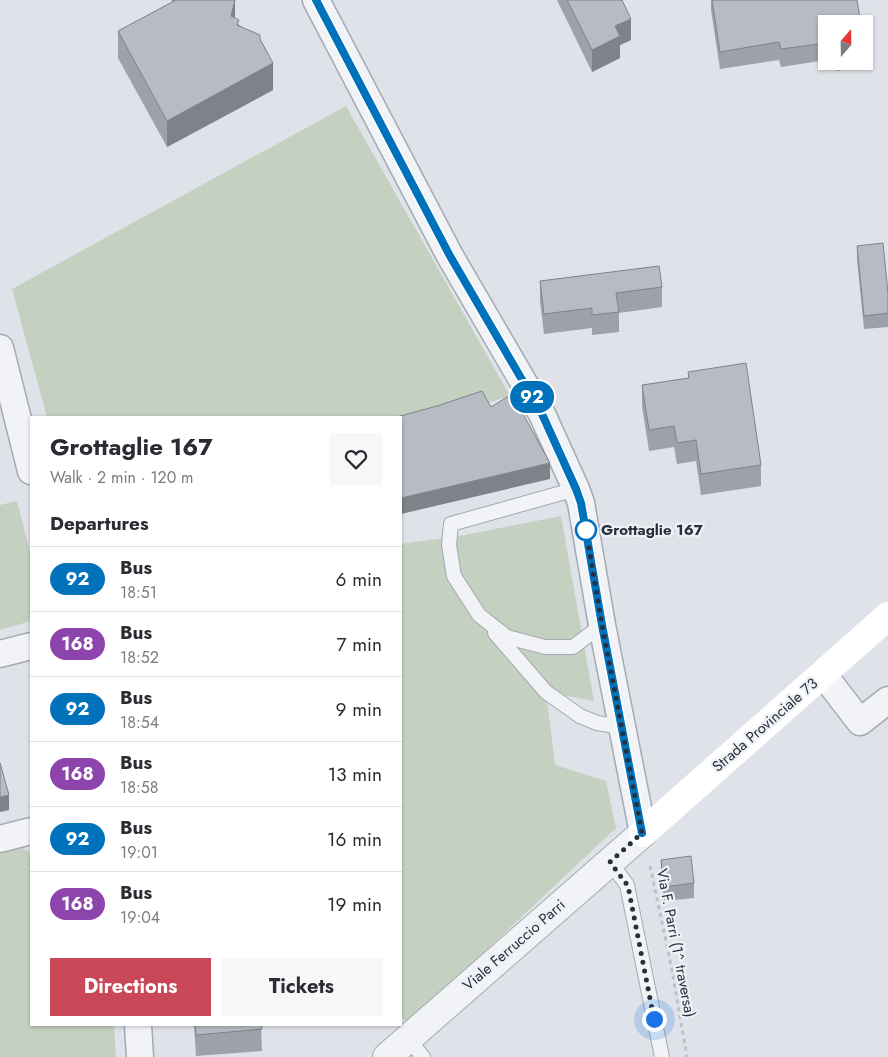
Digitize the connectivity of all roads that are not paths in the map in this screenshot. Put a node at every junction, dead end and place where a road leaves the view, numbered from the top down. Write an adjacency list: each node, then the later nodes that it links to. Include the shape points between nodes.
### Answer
1 (316, 0): 4 (street, via 450,256 542,414)
2 (0, 348): 3 (street)
3 (30, 468)
4 (576, 489): 5 (lane, via 451,524 449,545 454,576); 7 (street)
5 (480, 615): 7 (lane, via 507,636 545,647 573,647); 12 (lane, via 546,692 580,716)
6 (888, 616): 10 (main road, Strada Provinciale 73)
7 (602, 625): 12 (street)
8 (30, 646): 9 (street)
9 (0, 654)
10 (823, 674): 11 (street, via 860,722); 14 (main road, Strada Provinciale 73)
11 (888, 700)
12 (622, 727): 14 (street)
13 (30, 831): 15 (street)
14 (642, 833): 16 (street, Viale Ferruccio Parri)
15 (0, 839)
16 (610, 862): 18 (street, Viale Ferruccio Parri); 21 (lane, via 628,886)
17 (138, 1026): 19 (street)
18 (415, 1047): 20 (street, Viale Ferruccio Parri)
19 (140, 1057)
20 (387, 1057)
21 (662, 1057)

